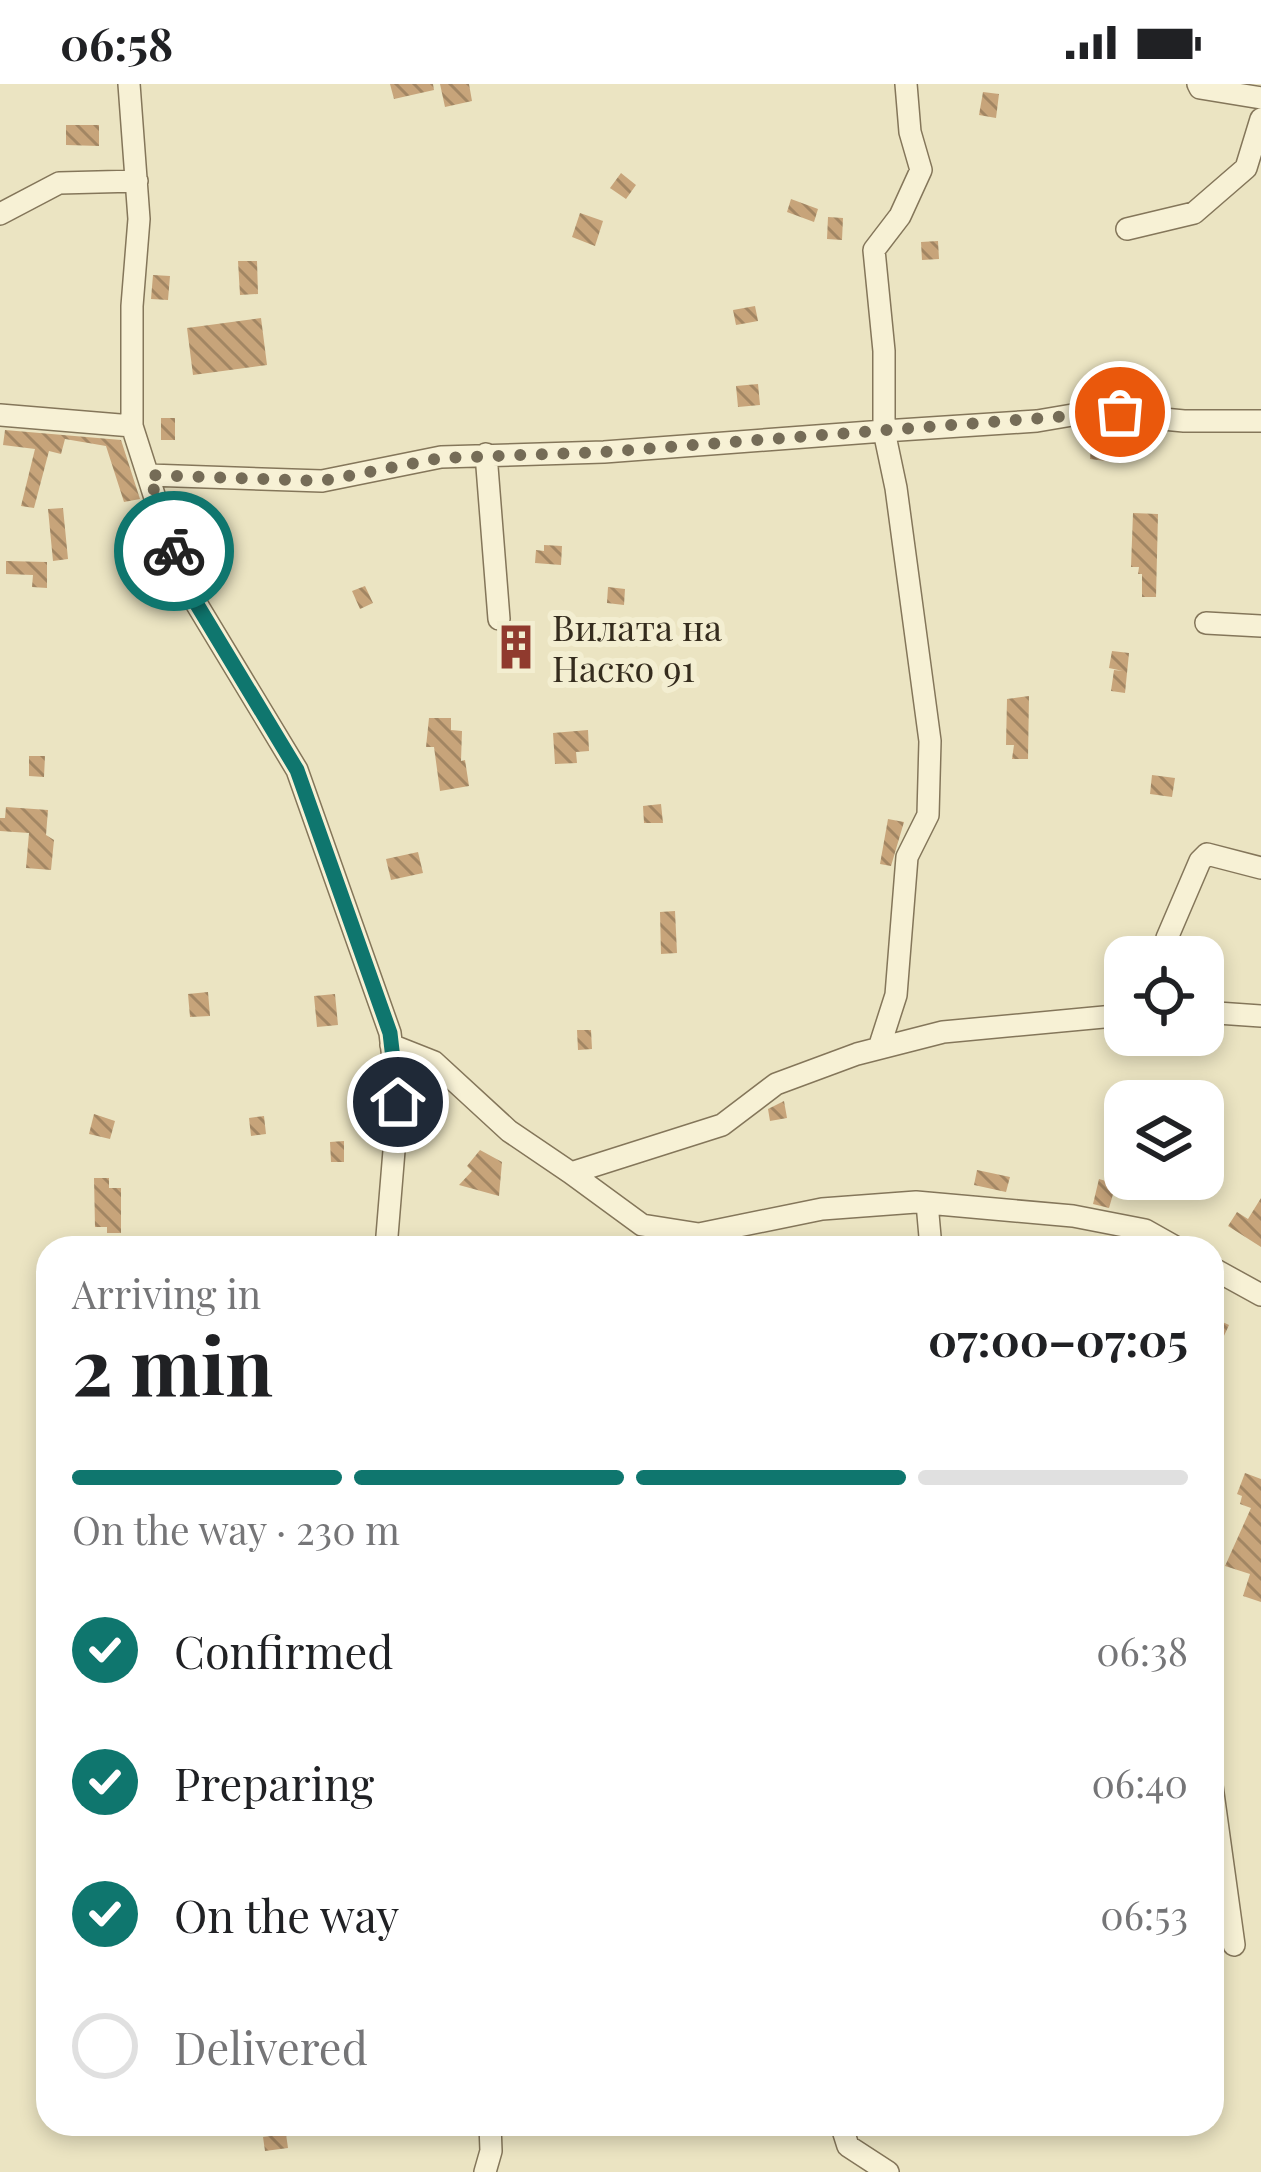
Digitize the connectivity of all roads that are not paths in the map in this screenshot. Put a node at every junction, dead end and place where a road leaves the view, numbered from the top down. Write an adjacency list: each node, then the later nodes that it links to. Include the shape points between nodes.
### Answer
1 (129, 84): 7 (street)
2 (906, 84): 13 (street, via 921,170 874,250)
3 (1198, 84): 4 (street)
4 (1261, 98)
5 (1261, 118): 6 (street)
6 (1254, 174): 9 (street, via 1194,213)
7 (136, 181): 8 (street, via 58,183); 12 (street)
8 (0, 214)
9 (1126, 229)
10 (0, 415): 12 (street)
11 (1261, 421): 13 (street, via 1090,412)
12 (133, 426): 15 (street)
13 (884, 431): 14 (street); 25 (street, via 930,741 928,815 908,857 896,994)
14 (486, 454): 15 (street, via 322,481); 16 (street)
15 (149, 475): 24 (street, via 190,593 297,770)
16 (500, 619)
17 (1206, 623): 18 (street)
18 (1261, 626)
19 (1261, 868): 20 (street, via 1207,854)
20 (1168, 936)
21 (1224, 1013): 22 (street)
22 (1261, 1016)
23 (1104, 1017): 25 (street, via 943,1032)
24 (392, 1045): 26 (street, via 434,1062); 28 (street, via 398,1102)
25 (879, 1048): 26 (street, via 776,1084 722,1125)
26 (571, 1173): 29 (street, via 642,1225)
27 (928, 1203): 30 (street, via 823,1208); 31 (street); 32 (street, via 1073,1216)
28 (387, 1236)
29 (716, 1236)
30 (739, 1236)
31 (930, 1236)
32 (1156, 1236)
33 (1224, 1274): 34 (street)
34 (1260, 1292)
35 (1224, 1873): 36 (street)
36 (1234, 1945)
37 (490, 2136): 39 (street)
38 (845, 2136): 40 (street)
39 (485, 2172)
40 (888, 2172)

